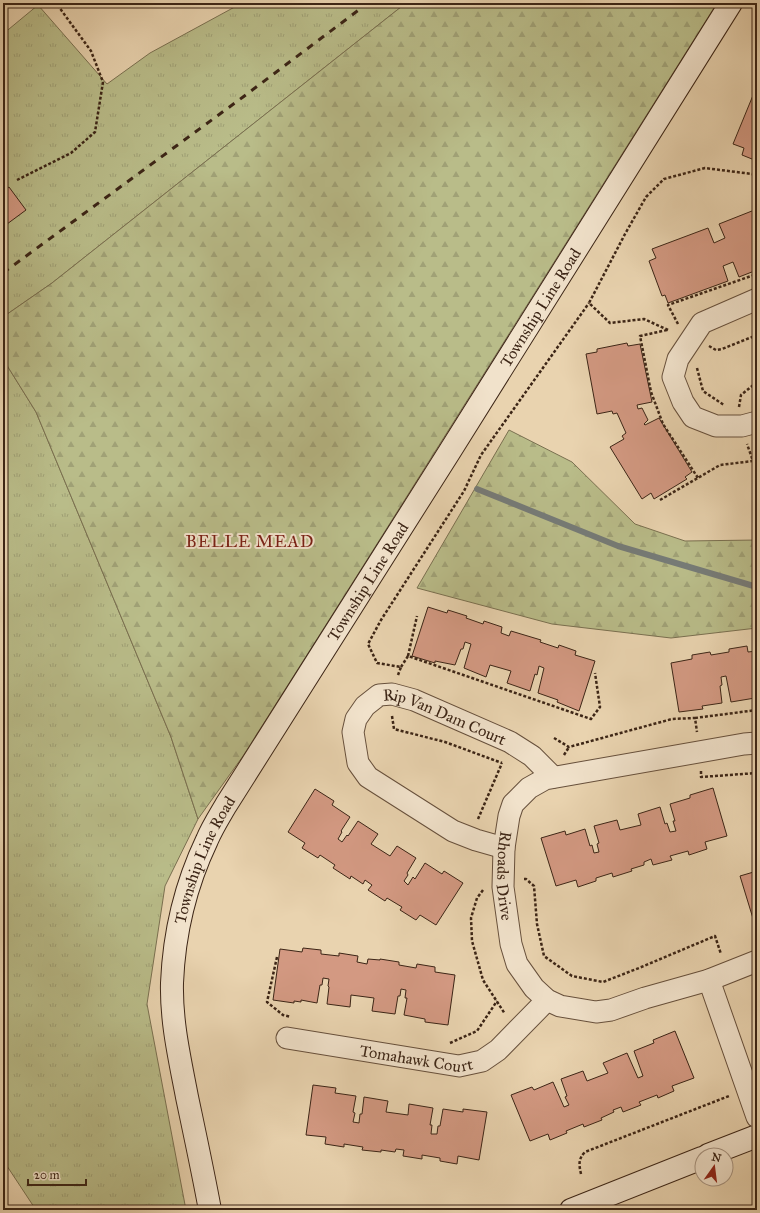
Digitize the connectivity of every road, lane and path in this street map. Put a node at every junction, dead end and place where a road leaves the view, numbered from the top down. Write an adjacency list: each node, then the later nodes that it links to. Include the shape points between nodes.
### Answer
1 (56, 3): 4 (path, via 91,51 103,82 95,132 71,153)
2 (731, 3): 52 (street, Township Line Road, via 207,839 182,908 172,984 178,1052)
3 (757, 176): 7 (path, via 705,168 664,179 646,197)
4 (17, 180)
5 (757, 274): 9 (path, via 668,305)
6 (757, 299): 16 (street, via 702,323 678,359 673,377 683,402 693,417 716,426 742,426)
7 (589, 303): 8 (path, via 610,323 644,320); 23 (path, via 481,455 464,491 380,620 368,644 377,664)
8 (668, 330)
9 (681, 330)
10 (757, 335): 11 (path, via 716,350 706,344)
11 (704, 350)
12 (697, 367): 14 (path, via 703,391)
13 (757, 382): 15 (path, via 741,396)
14 (727, 407)
15 (738, 410)
16 (757, 422)
17 (746, 441): 19 (path)
18 (757, 460): 19 (path)
19 (753, 461): 20 (path, via 720,465)
20 (660, 500)
21 (417, 616): 22 (path)
22 (408, 656): 23 (path); 24 (path, via 591,719 600,707)
23 (401, 667): 25 (path)
24 (595, 673)
25 (392, 694): 28 (street, Rip Van Dam Court, via 414,700); 30 (path, via 394,729 445,742); 32 (street, Rip Van Dam Court, via 379,695 365,706 356,719 353,732 358,763 368,777 453,831)
26 (757, 710): 27 (path)
27 (695, 718)
28 (510, 742): 30 (path); 31 (street, Rip Van Dam Court, via 532,756)
29 (757, 743): 31 (street, Rhoads Drive)
30 (502, 763): 32 (path)
31 (554, 777): 33 (street, Rhoads Drive, via 529,788 513,804)
32 (470, 837): 33 (street, Rip Van Dam Court)
33 (504, 848): 40 (street, Rhoads Drive, via 503,887 511,944 517,964)
34 (521, 880): 37 (path, via 526,879 534,886 537,924 544,956 572,976 603,982 715,936)
35 (484, 888): 41 (path, via 477,898 470,918 472,941 483,980)
36 (277, 957): 42 (path, via 267,1002 283,1015)
37 (722, 958)
38 (757, 962): 39 (street, Rhoads Drive)
39 (709, 980): 40 (street, Rhoads Drive, via 611,1010 596,1012 560,1006); 47 (street)
40 (546, 1000): 43 (street, Tomahawk Court)
41 (497, 1001): 43 (path, via 508,1019); 45 (path, via 477,1031)
42 (298, 1018)
43 (519, 1028): 44 (street, Tomahawk Court, via 498,1050 482,1061 459,1066)
44 (287, 1038)
45 (450, 1043)
46 (729, 1096): 51 (path, via 585,1152 580,1157)
47 (757, 1117)
48 (757, 1136): 49 (street)
49 (729, 1147)
50 (694, 1161): 53 (street)
51 (581, 1174)
52 (210, 1210)
53 (571, 1210)

